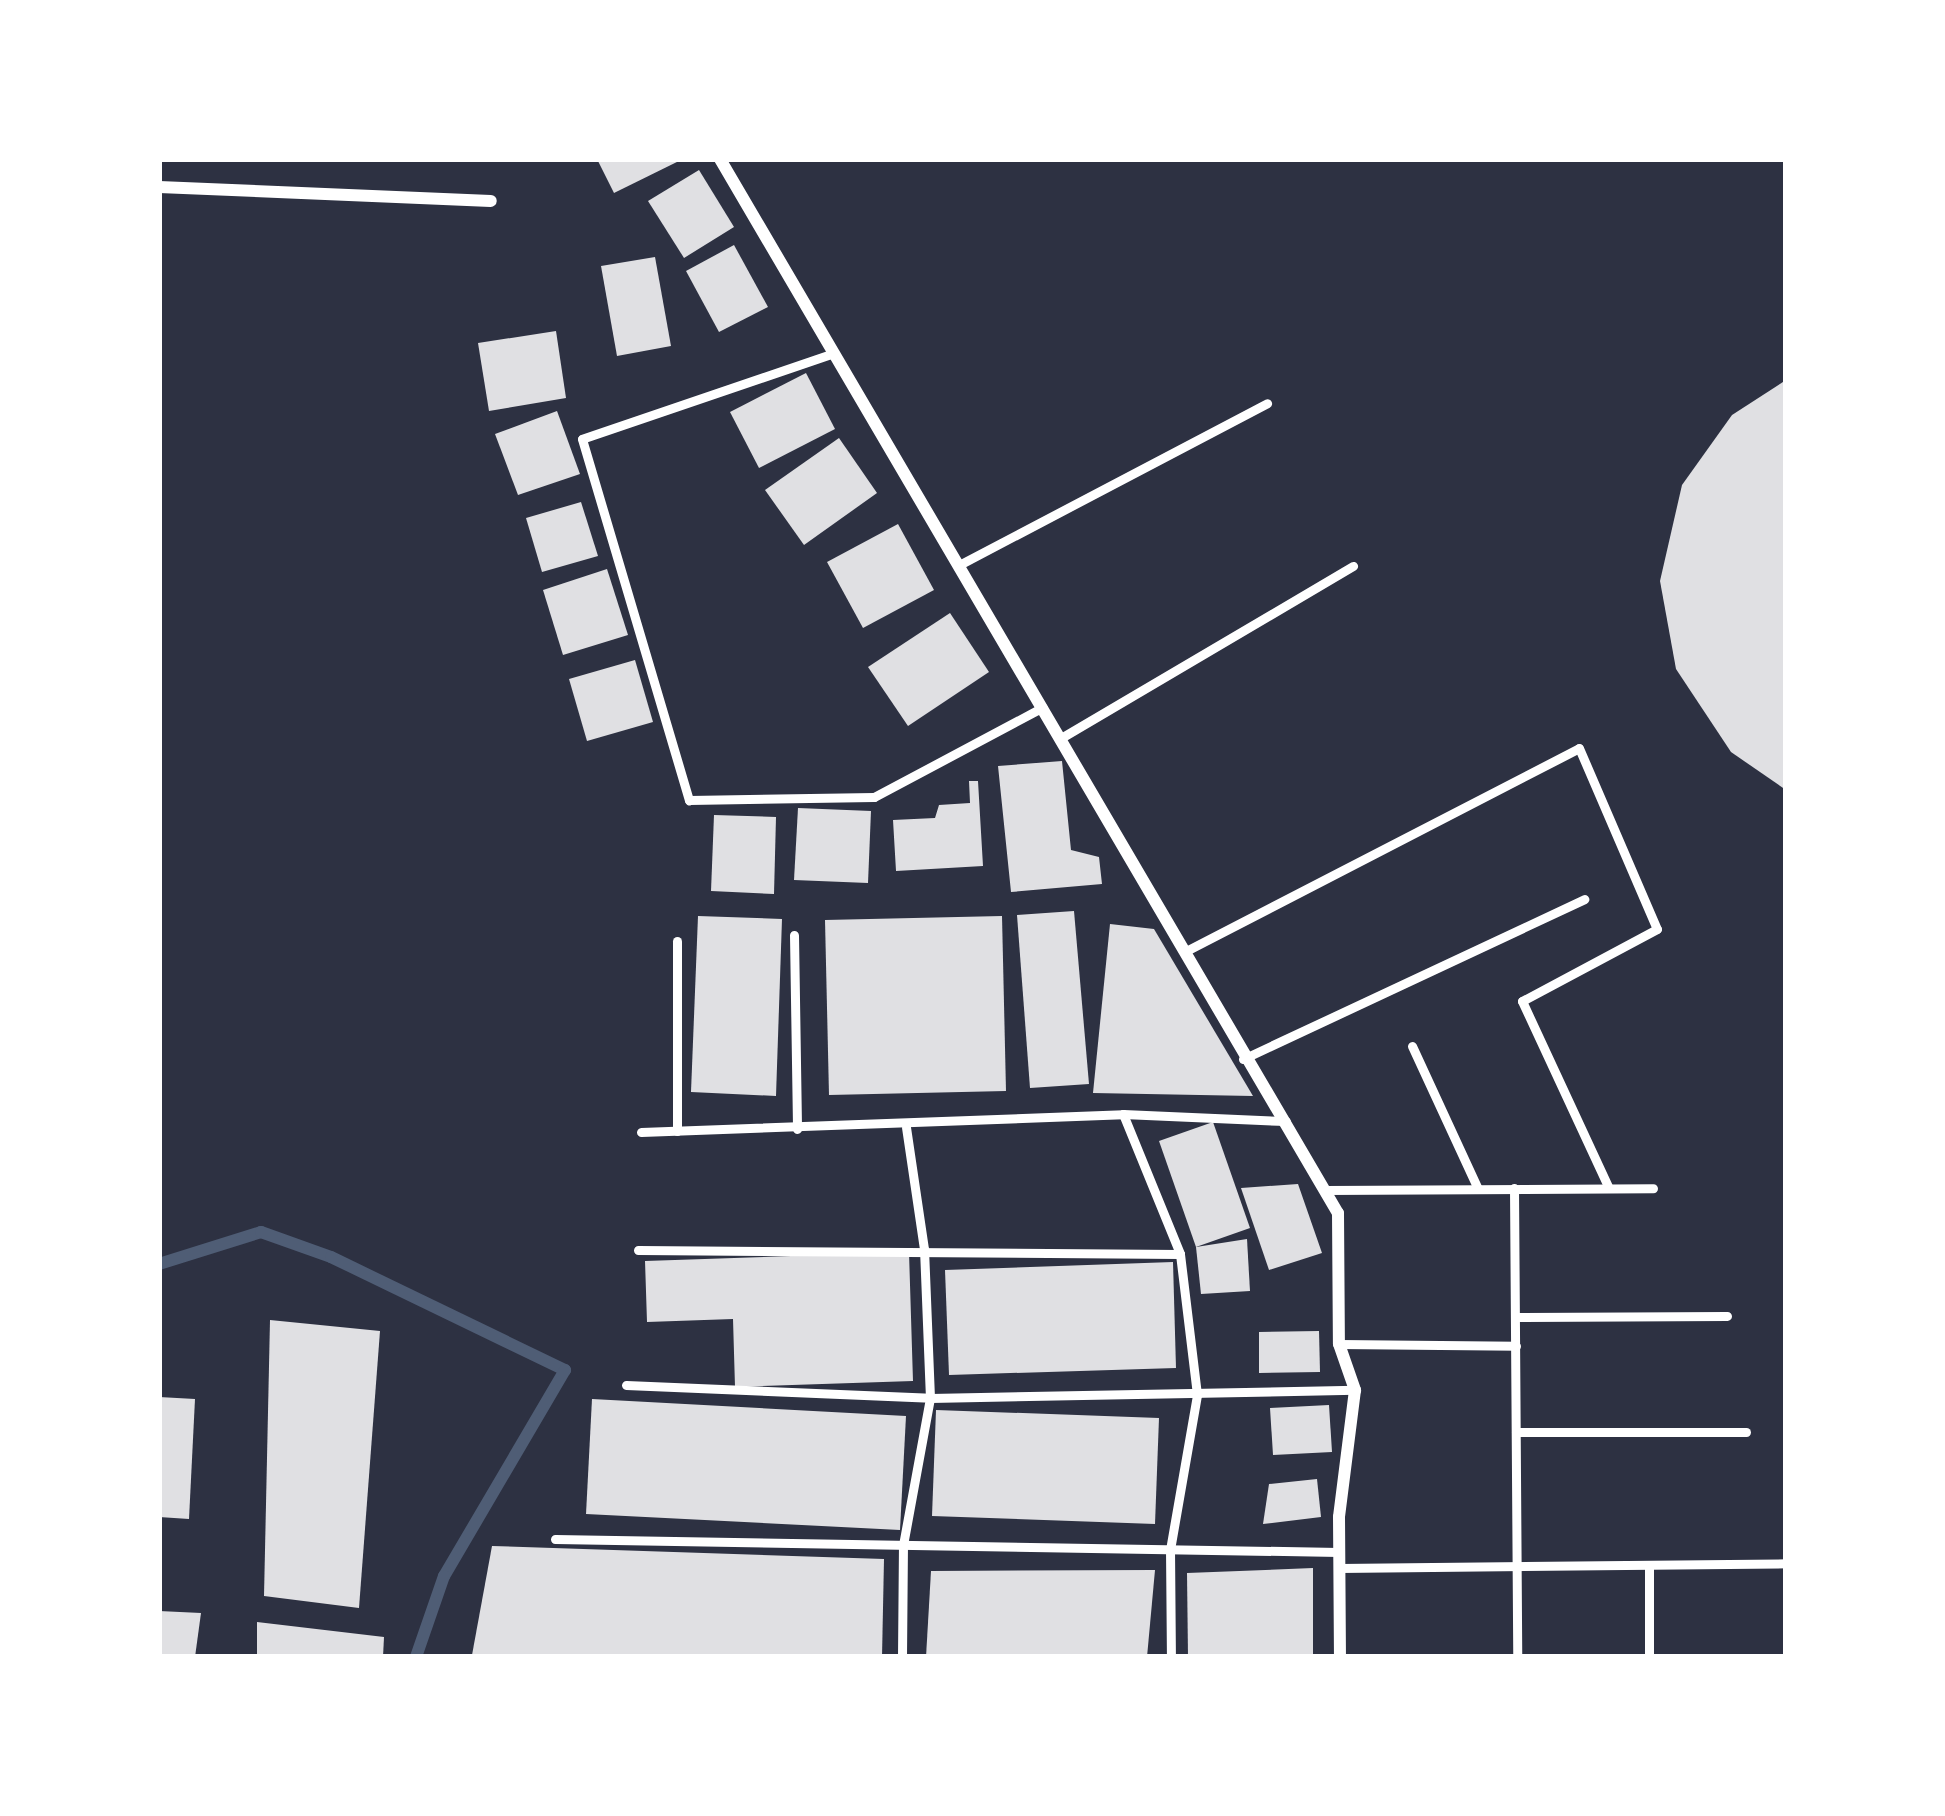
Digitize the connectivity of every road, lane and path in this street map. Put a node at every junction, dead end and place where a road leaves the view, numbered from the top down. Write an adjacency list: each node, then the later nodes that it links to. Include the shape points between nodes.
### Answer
1 (721, 159): 4 (street)
2 (159, 187): 3 (street)
3 (490, 201)
4 (834, 352): 6 (street); 8 (lane, via 583,439 689,800 874,797)
5 (1267, 403): 6 (lane)
6 (959, 565): 8 (street)
7 (1353, 566): 9 (lane)
8 (1043, 707): 9 (street)
9 (1060, 737): 13 (street)
10 (1584, 898): 15 (lane)
11 (794, 935): 19 (lane)
12 (677, 941): 20 (lane)
13 (1186, 951): 15 (street); 23 (lane, via 1579,748 1658,929 1522,1001)
14 (1412, 1046): 25 (lane)
15 (1243, 1059): 17 (street)
16 (1123, 1114): 17 (lane); 18 (lane); 29 (lane)
17 (1286, 1121): 26 (street)
18 (906, 1127): 19 (lane); 27 (lane)
19 (796, 1130): 20 (lane)
20 (677, 1131): 21 (lane)
21 (641, 1132)
22 (1514, 1188): 23 (lane); 25 (lane); 31 (lane)
23 (1610, 1188): 24 (lane)
24 (1653, 1188)
25 (1478, 1189): 26 (lane)
26 (1324, 1190): 32 (street, via 1338,1213)
27 (924, 1249): 28 (lane); 29 (lane); 37 (lane)
28 (638, 1250)
29 (1180, 1253): 36 (lane)
30 (1727, 1316): 31 (lane)
31 (1515, 1317): 33 (lane)
32 (1339, 1344): 33 (lane); 35 (street)
33 (1516, 1346): 38 (lane)
34 (626, 1384): 37 (lane)
35 (1355, 1390): 36 (lane); 43 (street)
36 (1197, 1395): 37 (lane); 42 (lane)
37 (930, 1398): 41 (lane)
38 (1516, 1432): 39 (lane); 46 (lane)
39 (1746, 1432)
40 (555, 1539): 41 (lane)
41 (903, 1545): 42 (lane); 48 (lane)
42 (1170, 1550): 43 (lane); 49 (lane)
43 (1340, 1552): 47 (street)
44 (1786, 1563): 45 (lane)
45 (1649, 1564): 46 (lane); 52 (lane)
46 (1517, 1566): 47 (lane); 51 (lane)
47 (1340, 1568): 50 (street)
48 (902, 1657)
49 (1171, 1657)
50 (1340, 1657)
51 (1517, 1657)
52 (1649, 1657)

